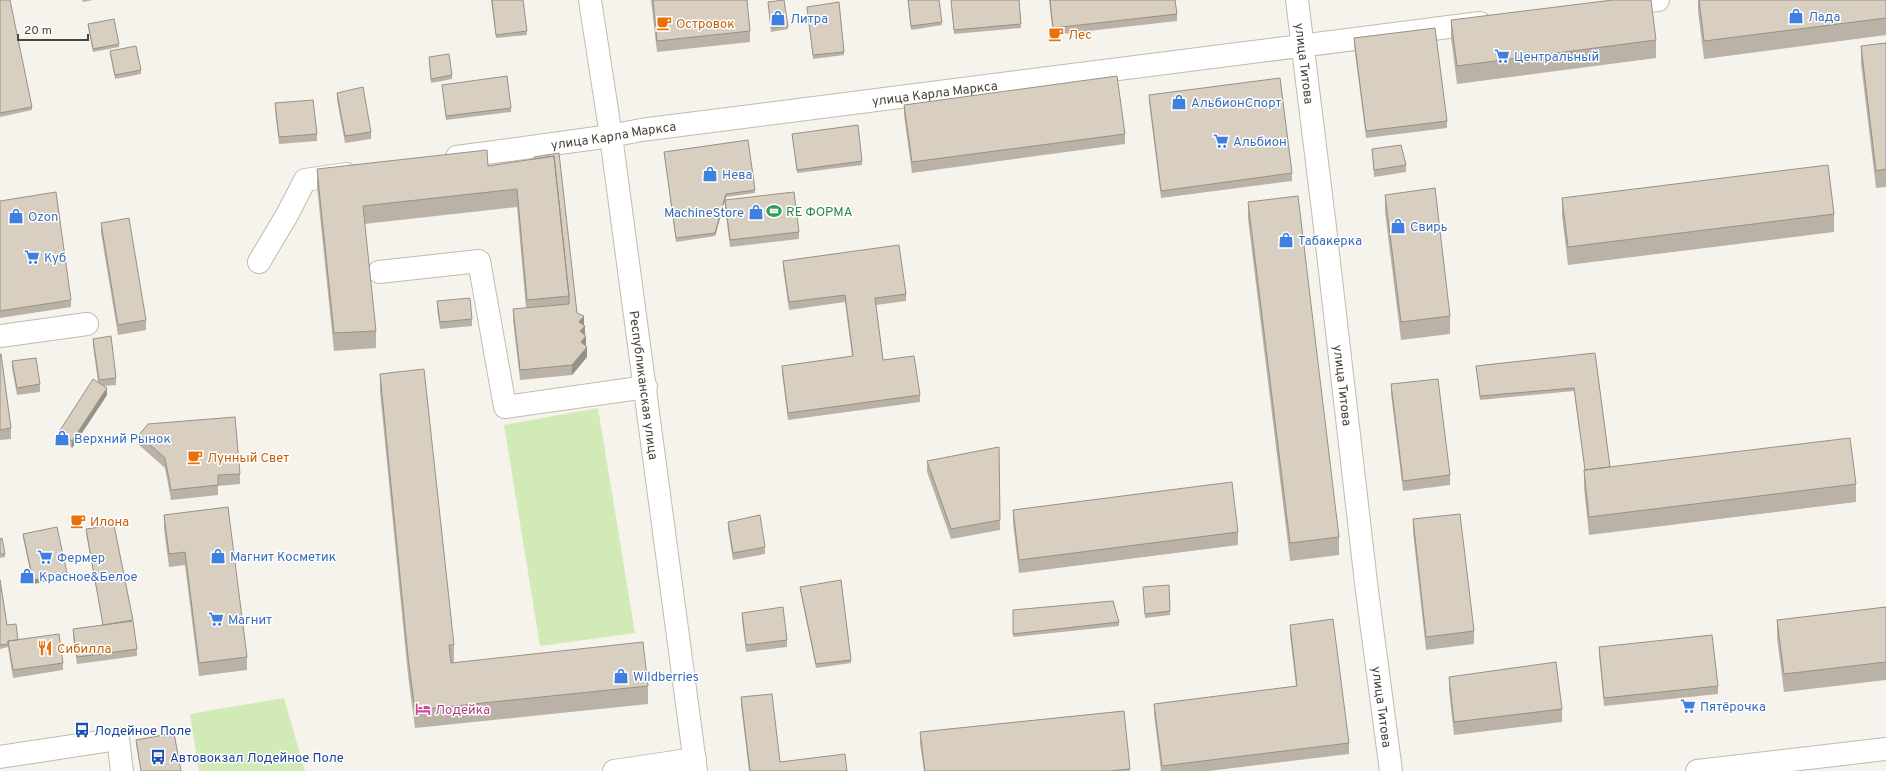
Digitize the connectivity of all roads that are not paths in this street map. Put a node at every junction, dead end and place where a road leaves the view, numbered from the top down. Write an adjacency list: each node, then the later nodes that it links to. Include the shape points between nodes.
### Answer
1 (590, 0): 7 (street, Республиканская улица)
2 (1297, 0): 6 (street, улица Титова)
3 (1658, 0): 4 (street)
4 (1600, 7)
5 (1498, 21): 6 (street, улица Карла Маркса)
6 (1302, 47): 7 (street, улица Карла Маркса, via 641,130); 20 (street, улица Титова)
7 (611, 136): 8 (street, улица Карла Маркса); 14 (street, Республиканская улица)
8 (437, 160)
9 (367, 171): 10 (street, via 305,180)
10 (259, 262)
11 (379, 272): 14 (street, via 479,261 505,407)
12 (87, 324): 13 (street)
13 (0, 336)
14 (646, 387): 17 (street, Республиканская улица)
15 (1886, 749): 21 (street)
16 (0, 758): 18 (street, via 118,739)
17 (696, 765): 19 (street)
18 (122, 771)
19 (614, 771)
20 (1391, 771)
21 (1697, 771)

